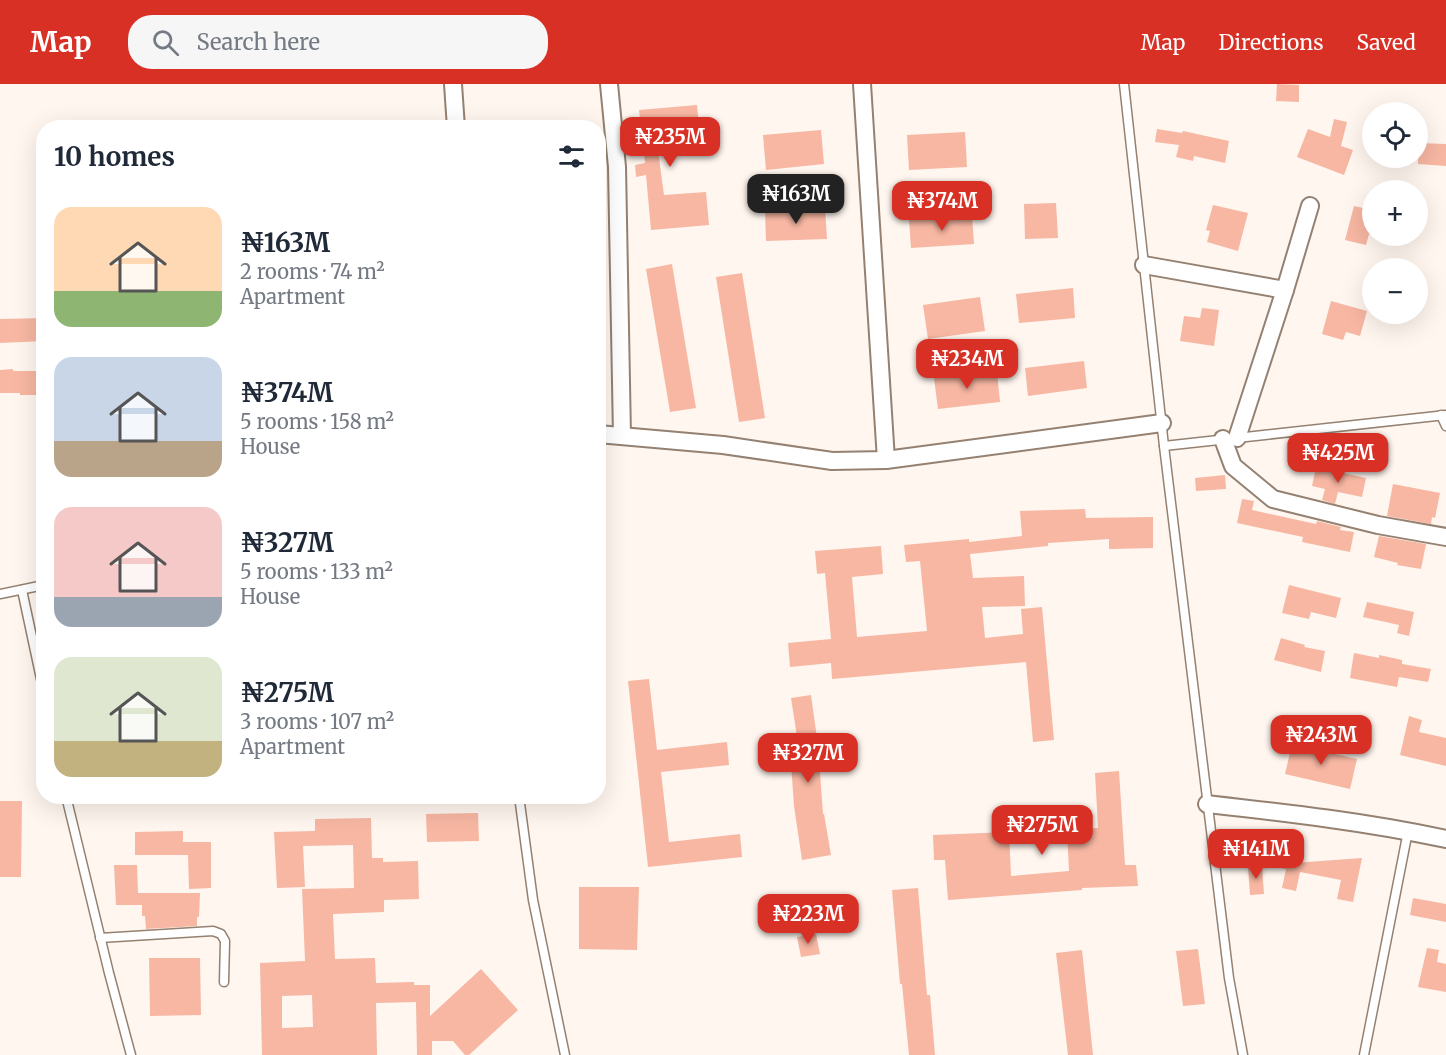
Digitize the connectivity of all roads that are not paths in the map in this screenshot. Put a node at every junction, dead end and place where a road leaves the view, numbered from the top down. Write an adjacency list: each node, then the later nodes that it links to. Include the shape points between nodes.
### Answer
1 (453, 84): 5 (street)
2 (609, 84): 13 (street, via 617,167)
3 (862, 84): 16 (street)
4 (1124, 84): 7 (lane)
5 (455, 120)
6 (1310, 206): 8 (street)
7 (1144, 265): 8 (street); 10 (lane)
8 (1285, 290): 14 (street)
9 (1443, 415): 11 (lane); 14 (lane)
10 (1162, 423): 15 (lane); 16 (street)
11 (1446, 426)
12 (606, 435): 13 (street)
13 (622, 436): 16 (street, via 723,445 832,461)
14 (1230, 439): 15 (lane); 17 (street, via 1233,466 1273,499)
15 (1164, 446): 24 (lane)
16 (886, 460)
17 (1446, 537)
18 (36, 587): 19 (lane)
19 (22, 590): 20 (lane); 21 (lane)
20 (0, 594)
21 (36, 656)
22 (68, 804): 27 (lane)
23 (520, 804): 30 (lane, via 533,900)
24 (1208, 804): 25 (street); 31 (lane, via 1229,978)
25 (1408, 831): 26 (street); 32 (lane)
26 (1446, 839)
27 (100, 938): 28 (lane, via 213,931 225,941); 29 (lane)
28 (224, 982)
29 (131, 1055)
30 (565, 1055)
31 (1243, 1055)
32 (1364, 1055)

